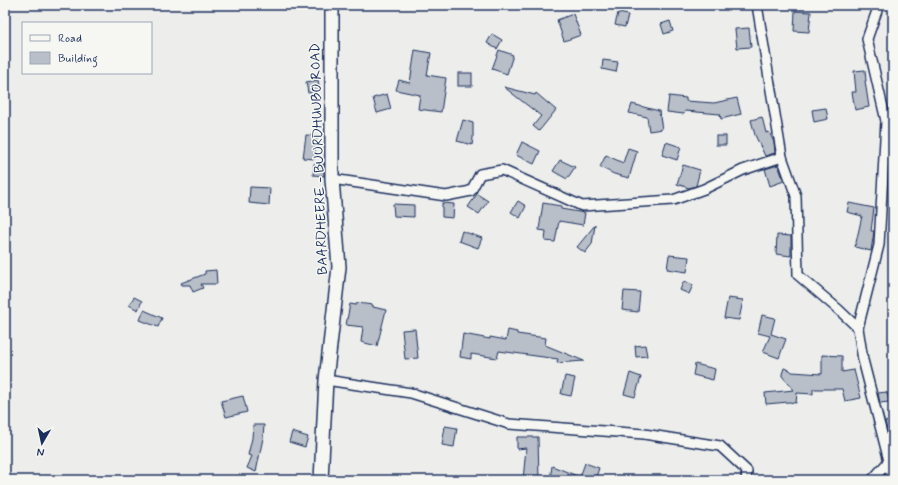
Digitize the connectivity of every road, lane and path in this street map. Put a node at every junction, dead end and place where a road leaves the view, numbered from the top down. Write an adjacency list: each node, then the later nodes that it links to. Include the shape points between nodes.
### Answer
1 (332, 5): 6 (main road, BAARDHEERE - BUURDHUUBO ROAD)
2 (757, 5): 5 (street)
3 (879, 5): 4 (street, via 867,39)
4 (890, 123): 7 (street, via 879,245)
5 (782, 157): 6 (street, via 743,170 704,189 673,200 582,206 502,170 480,174 471,191 446,196); 7 (street, via 796,196 798,275)
6 (332, 179): 8 (main road, BAARDHEERE - BUURDHUUBO ROAD, via 339,266)
7 (858, 328): 9 (street, via 863,360)
8 (326, 380): 10 (main road, BAARDHEERE - BUURDHUUBO ROAD); 11 (street, via 411,393 508,424 644,434 720,446 747,471)
9 (891, 461): 12 (street); 13 (street)
10 (320, 480)
11 (746, 480)
12 (872, 480)
13 (892, 480)

